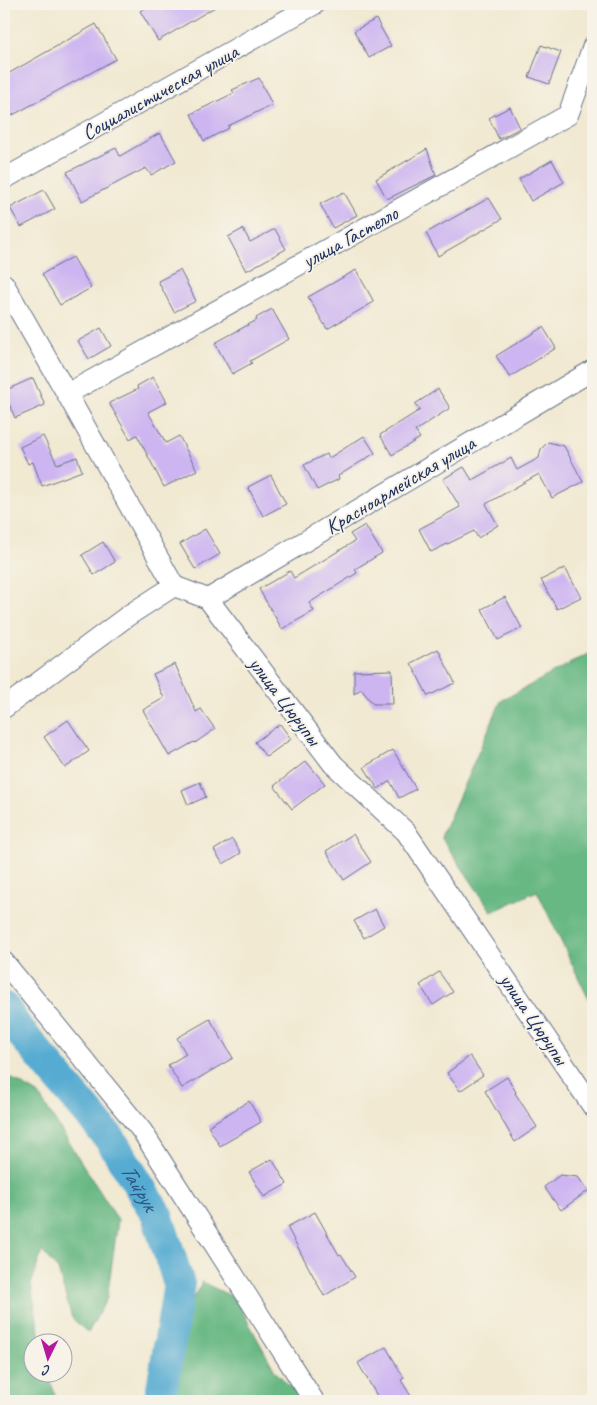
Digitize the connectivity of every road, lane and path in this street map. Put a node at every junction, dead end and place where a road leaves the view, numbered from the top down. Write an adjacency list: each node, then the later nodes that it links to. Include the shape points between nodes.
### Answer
1 (315, 4): 3 (street, Социалистическая улица)
2 (593, 46): 6 (street, улица Гастелло, via 568,115)
3 (4, 179)
4 (4, 284): 6 (street)
5 (593, 370): 8 (street, Красноармейская улица)
6 (67, 394): 7 (street)
7 (174, 586): 8 (street); 9 (street, via 129,615)
8 (208, 599): 11 (street, улица Цюрупы, via 333,764 406,832)
9 (4, 708)
10 (4, 962): 12 (street, via 142,1131)
11 (593, 1107)
12 (314, 1401)

